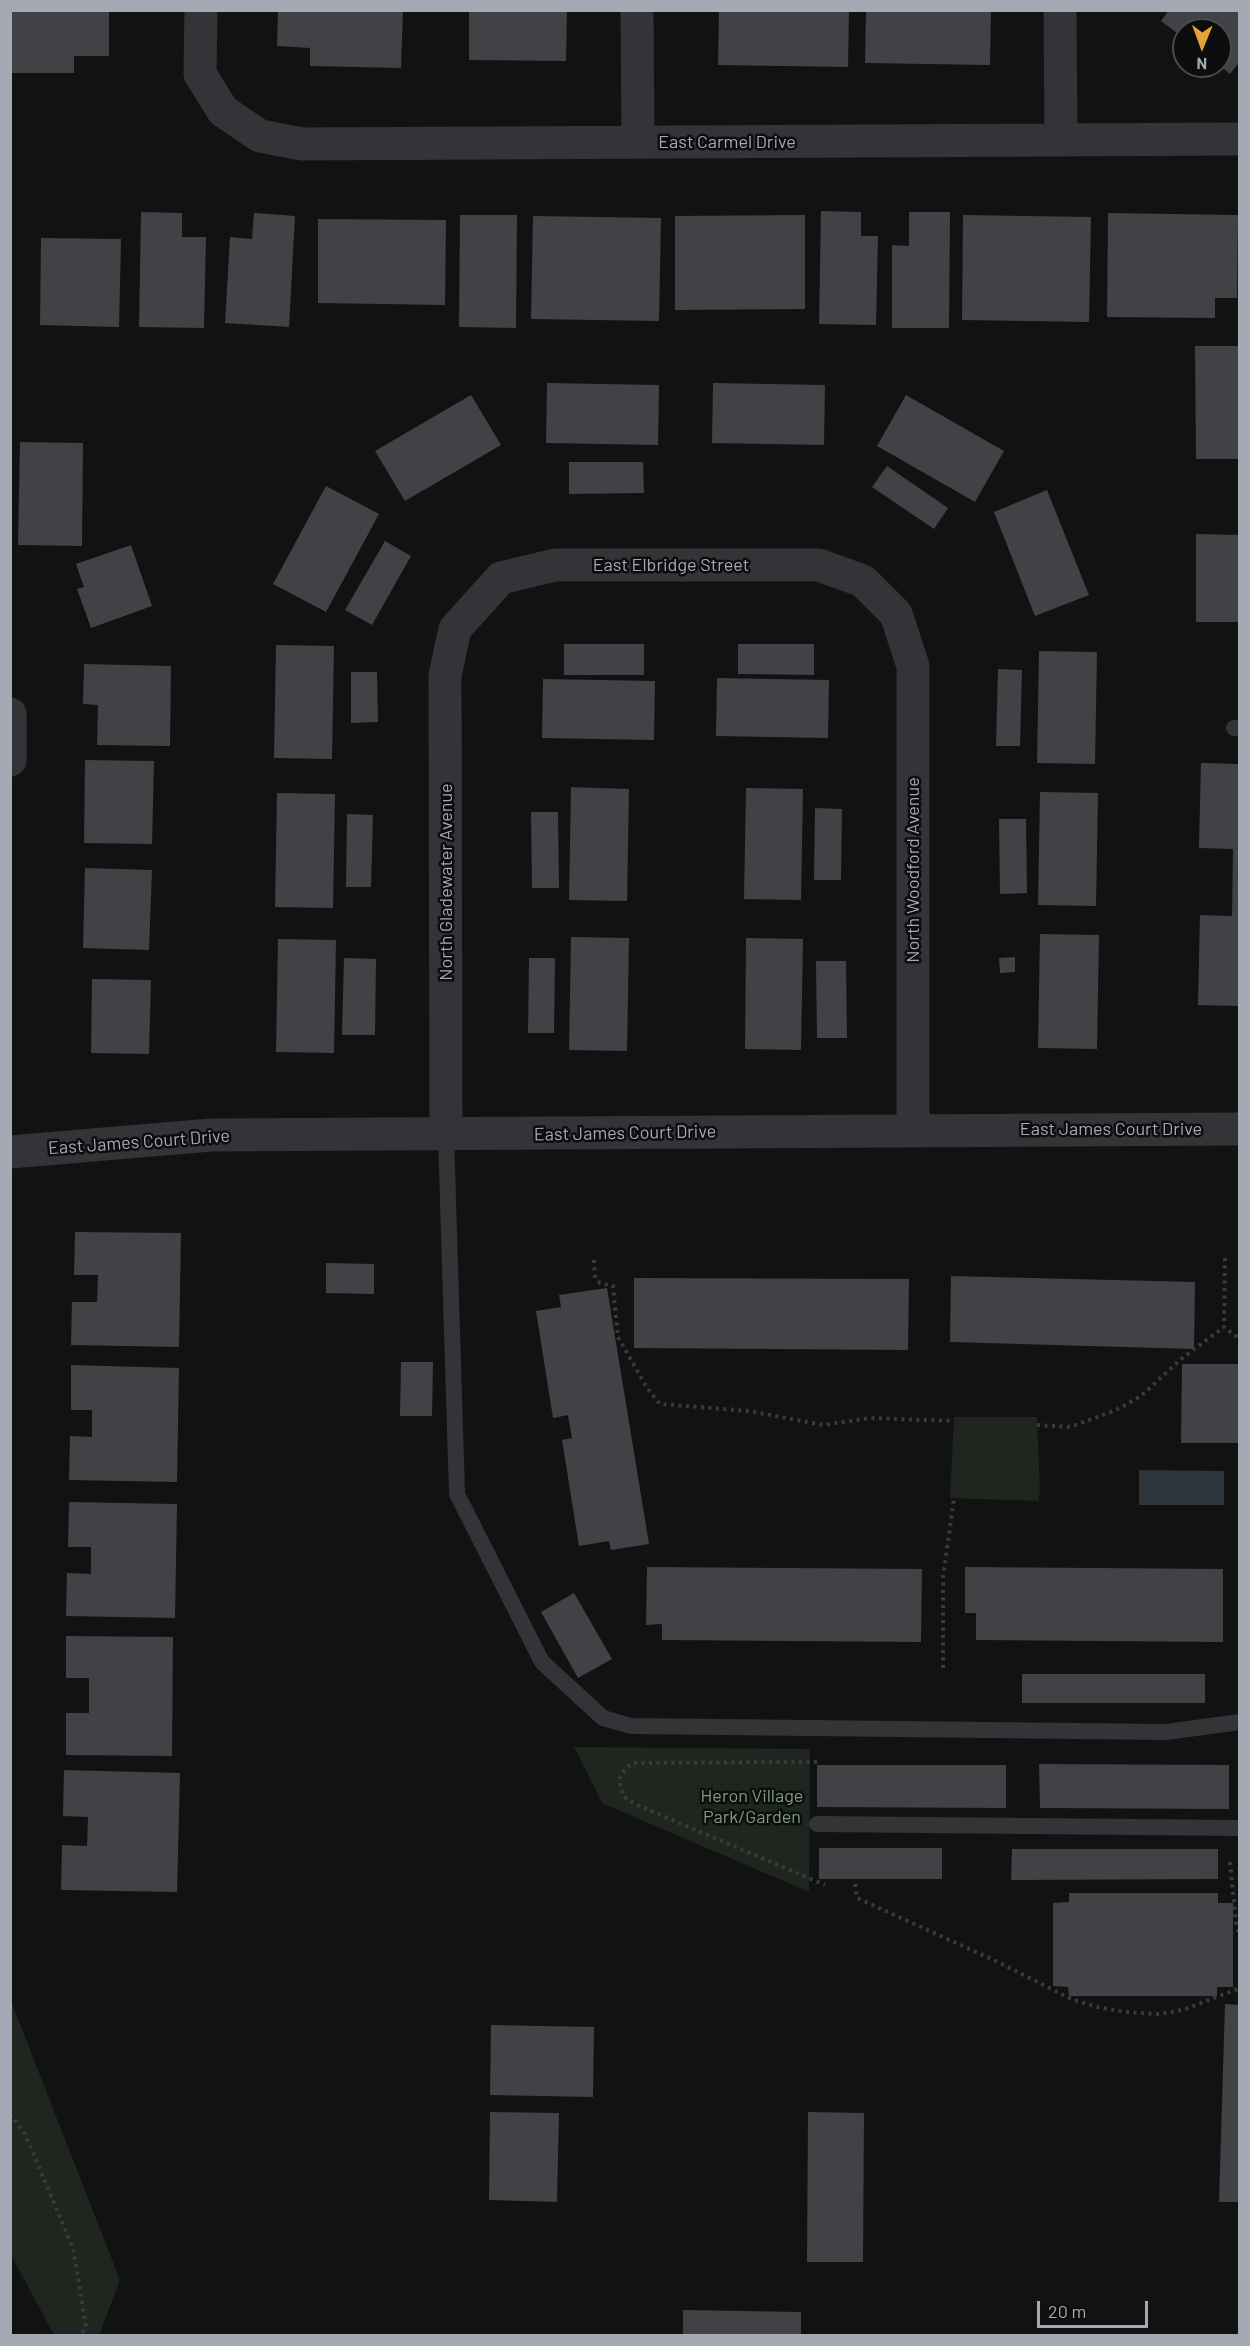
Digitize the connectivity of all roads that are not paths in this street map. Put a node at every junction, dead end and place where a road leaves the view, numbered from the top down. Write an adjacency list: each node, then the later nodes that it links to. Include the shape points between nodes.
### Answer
1 (201, 10): 6 (street, East Carmel Drive, via 200,74 223,111 260,136 302,144)
2 (637, 10): 6 (street)
3 (1060, 10): 5 (street)
4 (1239, 139): 5 (street, East Carmel Drive)
5 (1061, 140): 6 (street, East Carmel Drive)
6 (638, 142)
7 (896, 614): 8 (street, East Elbridge Street, via 863,581 819,565 555,565 501,578); 12 (street, North Woodford Avenue, via 914,666)
8 (455, 629): 13 (street, North Gladewater Avenue, via 446,675)
9 (10, 714): 10 (street)
10 (10, 760)
11 (1239, 1129): 12 (street, East James Court Drive)
12 (913, 1130): 13 (street, East James Court Drive)
13 (446, 1135): 14 (street, East James Court Drive, via 211,1135); 15 (lane, via 457,1494 542,1662 603,1718 631,1725 1166,1732)
14 (10, 1152)
15 (1239, 1722)
16 (817, 1824): 17 (lane)
17 (1239, 1828)

